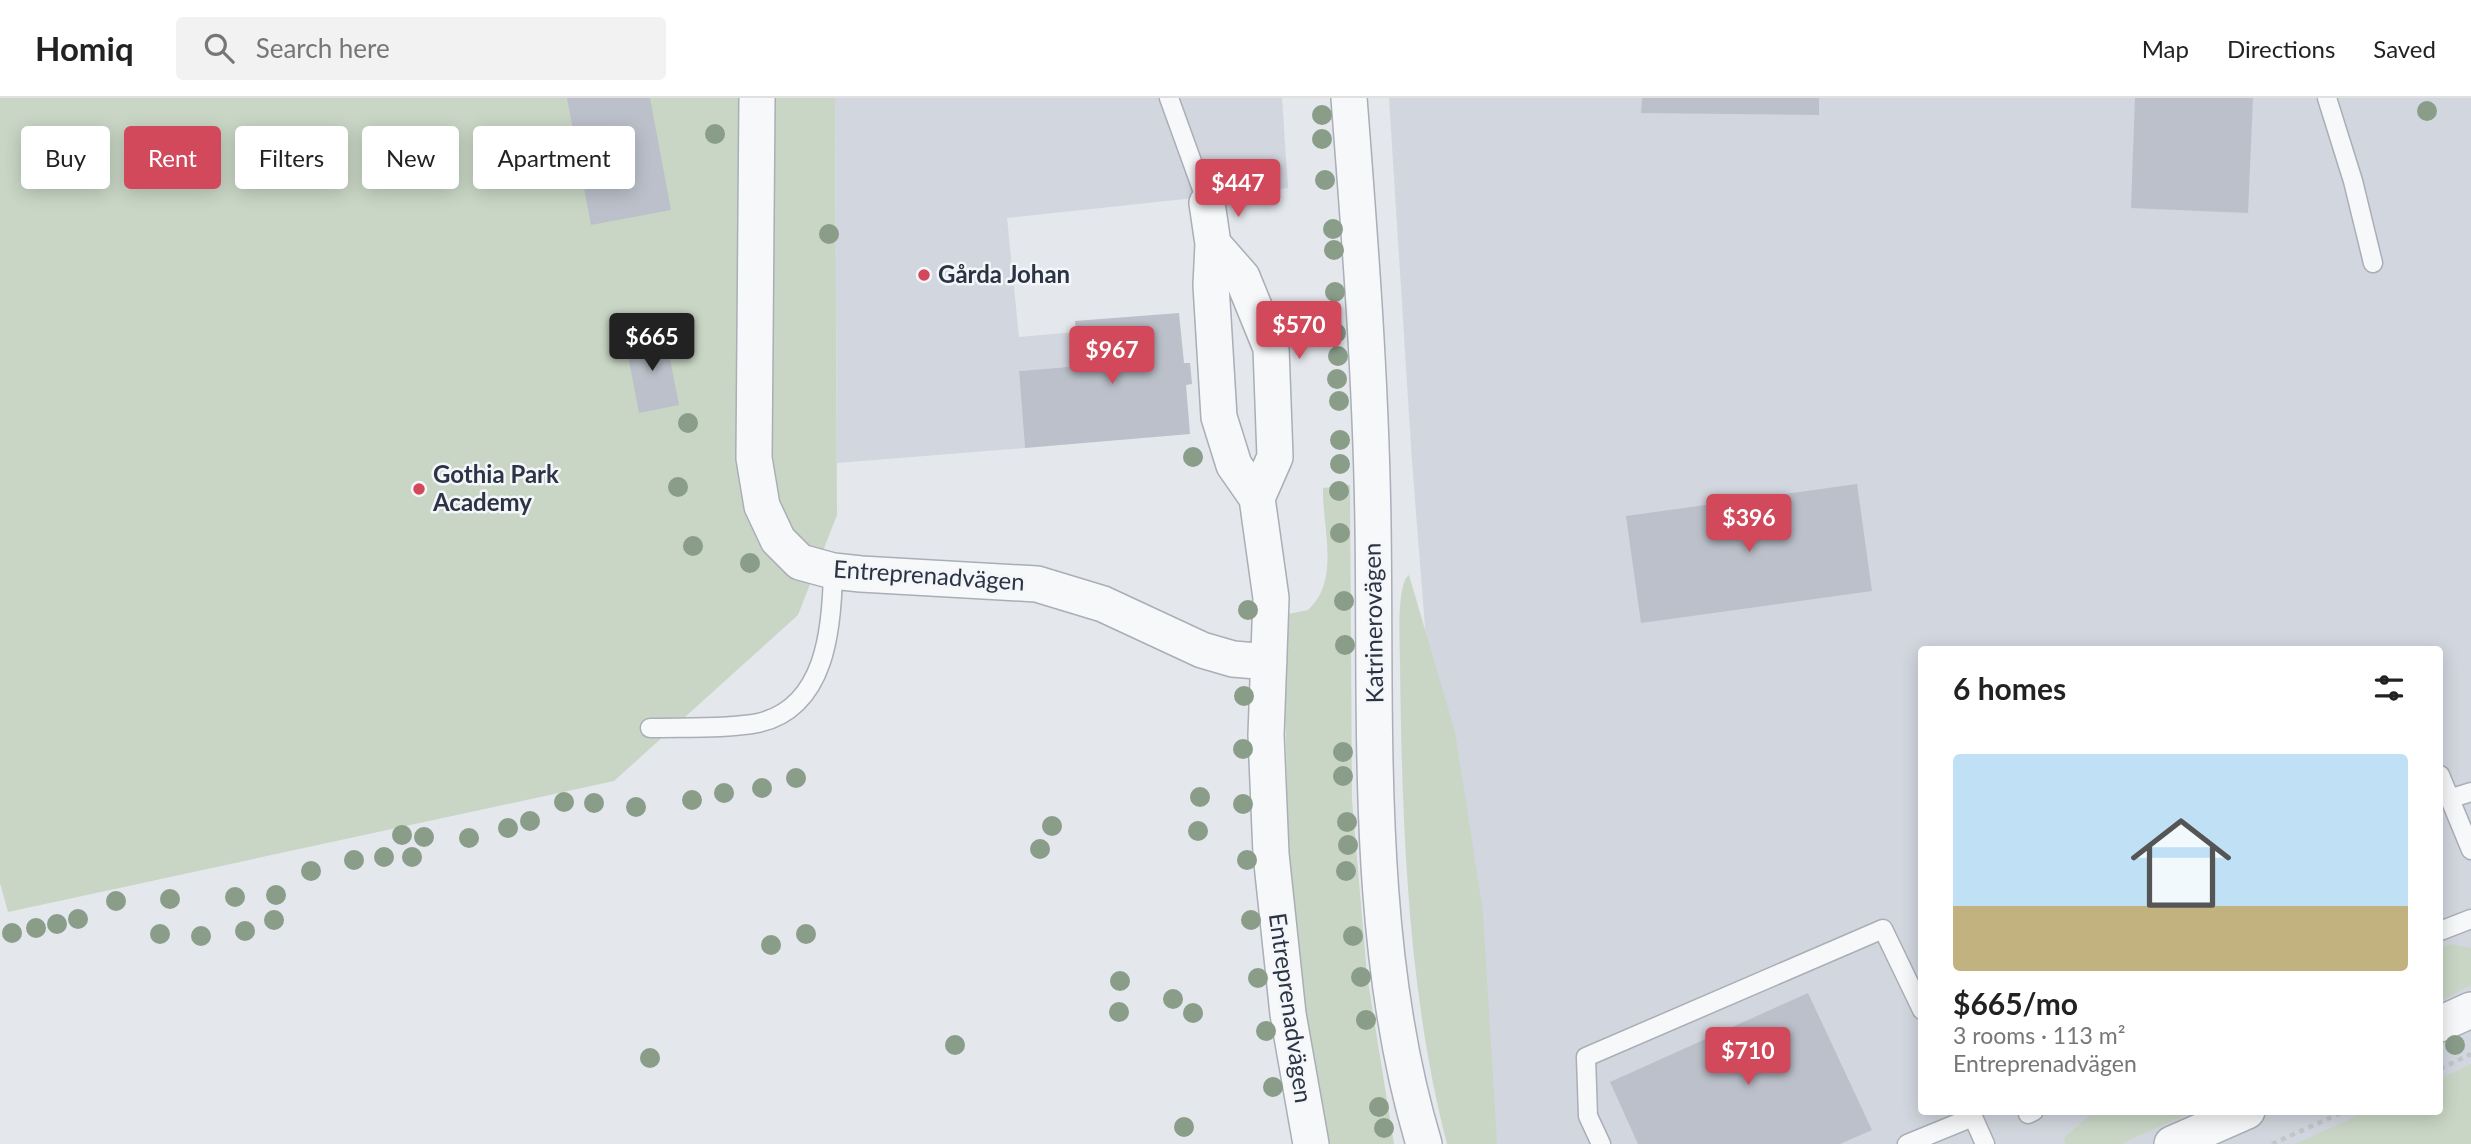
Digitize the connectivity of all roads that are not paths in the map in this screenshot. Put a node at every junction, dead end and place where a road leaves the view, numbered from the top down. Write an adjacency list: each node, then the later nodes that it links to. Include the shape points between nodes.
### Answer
1 (757, 98): 9 (street, Entreprenadvägen, via 756,470 762,506 778,540 800,562)
2 (1169, 98): 5 (lane)
3 (1349, 98): 25 (street, Katrinerovägen, via 1366,305 1381,872 1389,970)
4 (2327, 98): 7 (lane)
5 (1207, 203): 6 (street, Entreprenadvägen)
6 (1213, 244): 8 (street, Entreprenadvägen, via 1219,417 1234,465); 8 (street, via 1242,278 1270,348 1275,457)
7 (2373, 263)
8 (1257, 498): 10 (street, Entreprenadvägen, via 1271,598)
9 (833, 571): 10 (street, Entreprenadvägen, via 1037,584 1103,604 1202,650); 11 (lane, via 827,644 816,676 796,703 759,723)
10 (1269, 662): 24 (street, Entreprenadvägen, via 1266,735 1278,944)
11 (650, 728)
12 (2443, 781): 14 (lane)
13 (2471, 792): 14 (lane)
14 (2452, 798): 15 (lane)
15 (2471, 850)
16 (2471, 919): 17 (lane)
17 (2443, 931)
18 (1918, 1002): 26 (lane, via 1883,929 1586,1057 1588,1116)
19 (2471, 1010): 20 (street)
20 (2443, 1023)
21 (1969, 1115): 27 (lane)
22 (1971, 1115): 28 (lane)
23 (2241, 1124): 29 (street)
24 (1311, 1144)
25 (1424, 1144)
26 (1601, 1144)
27 (1907, 1144)
28 (1985, 1144)
29 (2172, 1144)

